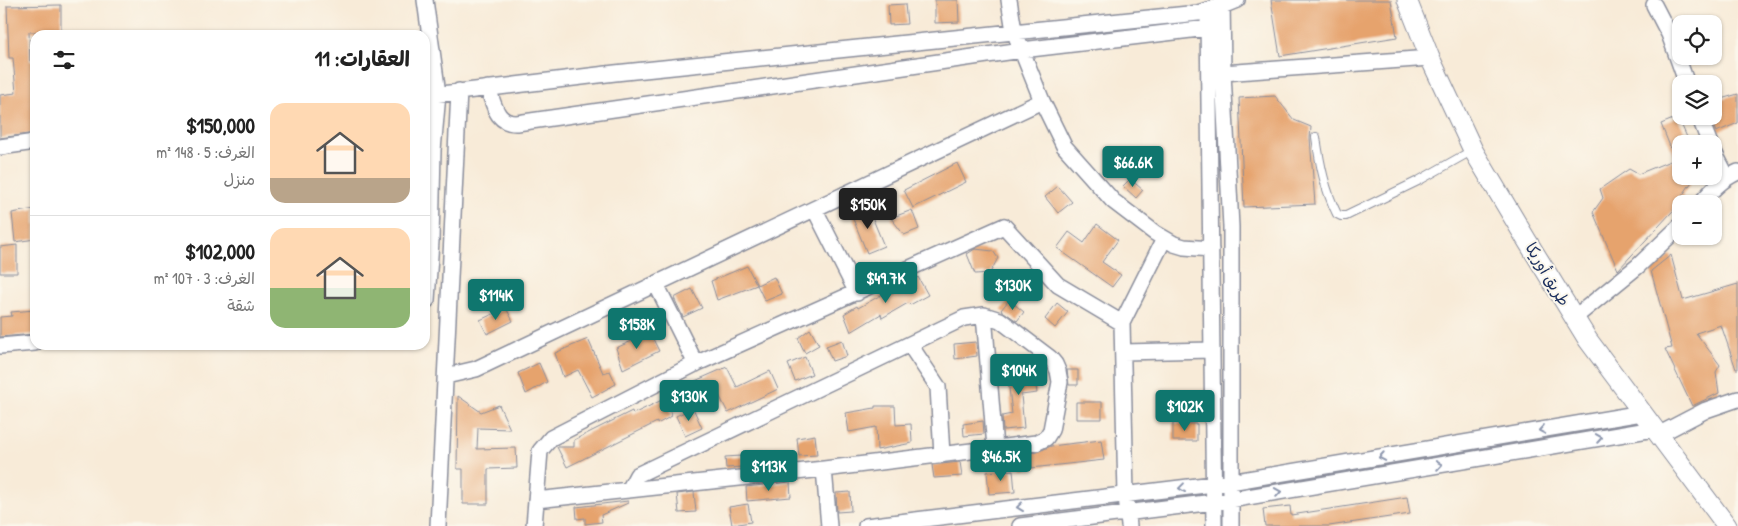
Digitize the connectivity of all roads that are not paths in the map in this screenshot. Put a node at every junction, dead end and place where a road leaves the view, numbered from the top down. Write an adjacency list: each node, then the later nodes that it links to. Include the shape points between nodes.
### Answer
1 (425, 0): 8 (street)
2 (1008, 0): 9 (street)
3 (1237, 0): 6 (street)
4 (1406, 0): 11 (street, طريق أوريكا)
5 (1654, 5): 13 (street)
6 (1217, 6): 7 (street); 9 (street, via 1198,13); 12 (street)
7 (1208, 28): 10 (street); 29 (street)
8 (427, 30)
9 (1014, 31): 10 (street); 15 (street)
10 (1022, 50): 15 (street, via 517,123 500,118); 18 (street)
11 (1430, 58): 12 (street); 23 (street, طريق أوريكا)
12 (1223, 73): 28 (street)
13 (1684, 75)
14 (430, 79): 17 (street)
15 (488, 88): 16 (street)
16 (459, 91): 17 (street); 46 (street)
17 (431, 95): 19 (street)
18 (1042, 102): 27 (street); 31 (street, via 1064,146 1112,201)
19 (430, 132)
20 (1316, 137): 23 (lane, via 1329,198 1341,216 1418,181)
21 (30, 143): 22 (street)
22 (0, 147)
23 (1473, 150): 38 (street, طريق أوريكا)
24 (1722, 162): 25 (street)
25 (1732, 175): 26 (street)
26 (1710, 195)
27 (814, 210): 35 (street); 36 (street)
28 (1230, 227): 29 (street); 34 (street)
29 (1210, 228): 32 (street)
30 (1672, 234): 38 (street)
31 (1164, 239): 32 (street, via 1184,248); 39 (street)
32 (1211, 249): 33 (street)
33 (1211, 276): 34 (street); 43 (street)
34 (1231, 276): 53 (street)
35 (656, 284): 45 (street); 46 (street, via 476,369)
36 (856, 293): 39 (street, via 1004,226 1058,285); 45 (street)
37 (984, 315): 41 (street, via 964,318); 50 (street); 50 (street, via 1000,320 1050,358 1060,382 1046,438 1036,443)
38 (1574, 318): 48 (street, طريق أوريكا)
39 (1122, 323): 44 (street)
40 (30, 344): 42 (street)
41 (910, 345): 51 (street, via 938,387); 55 (street, via 637,475)
42 (0, 346)
43 (1212, 350): 44 (street); 54 (street)
44 (1123, 352): 56 (street)
45 (696, 364): 57 (street, via 551,438 540,451)
46 (446, 376): 61 (street)
47 (1738, 399): 49 (street)
48 (1642, 413): 49 (street, طريق أوريكا); 53 (street, one-way to 53)
49 (1656, 432): 58 (street, one-way to 49); 68 (street, طريق أوريكا)
50 (996, 448): 51 (street)
51 (942, 455): 52 (street)
52 (824, 469): 55 (street); 63 (street)
53 (1230, 482): 54 (street); 58 (street)
54 (1213, 484): 56 (street, one-way to 56); 59 (street)
55 (629, 490): 57 (street)
56 (1126, 495): 60 (street); 64 (street, one-way to 64)
57 (536, 500): 62 (street)
58 (1230, 500): 59 (street); 67 (street)
59 (1213, 502): 60 (street); 66 (street)
60 (1129, 519): 65 (street)
61 (438, 526)
62 (534, 526)
63 (829, 526)
64 (866, 526)
65 (1020, 526)
66 (1214, 526)
67 (1231, 526)
68 (1727, 526)

